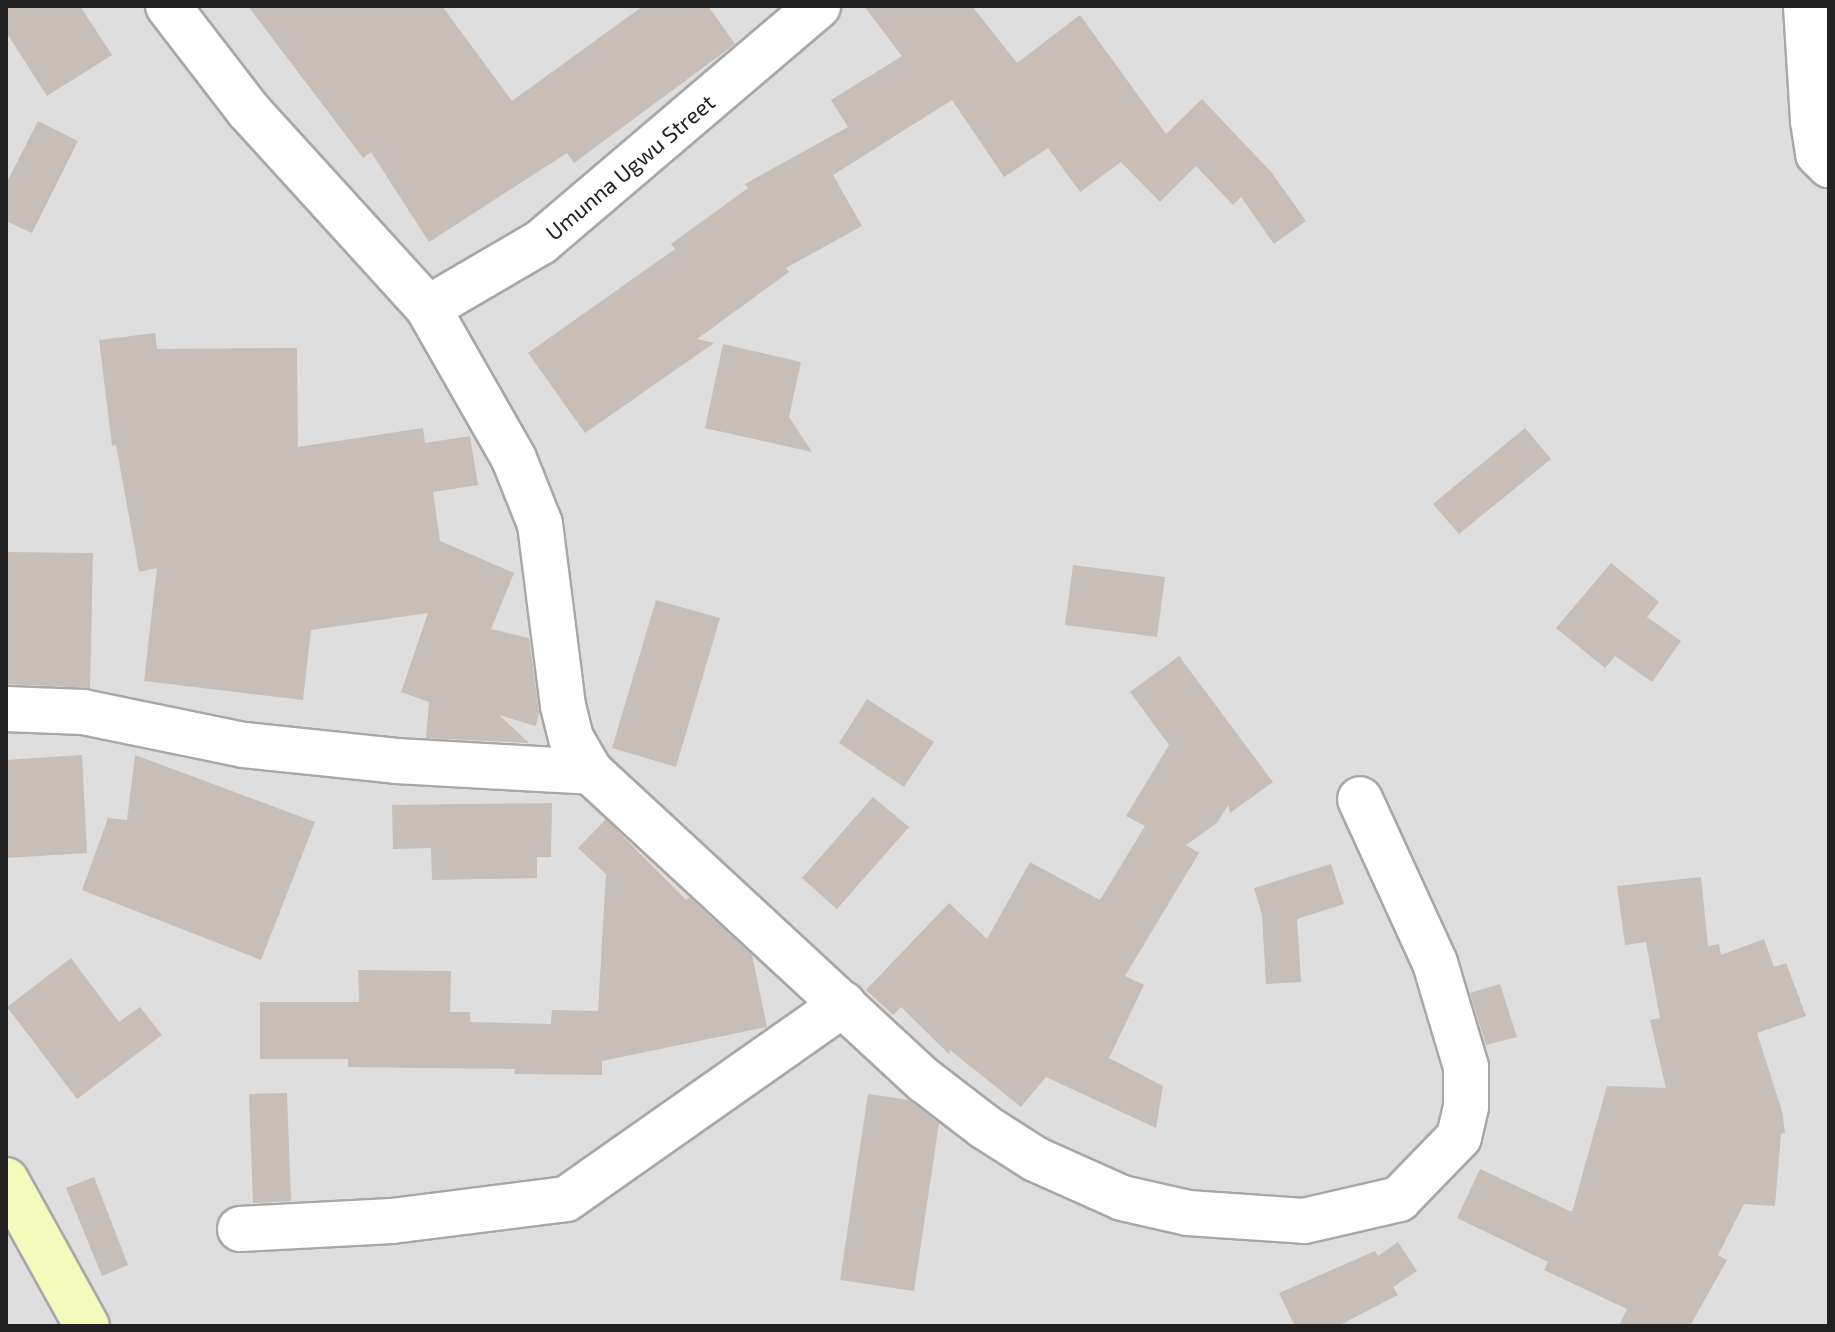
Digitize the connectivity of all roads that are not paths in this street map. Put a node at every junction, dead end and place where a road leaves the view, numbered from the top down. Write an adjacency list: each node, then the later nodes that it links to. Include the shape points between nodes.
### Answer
1 (168, 6): 5 (street, via 248,110)
2 (818, 6): 5 (street, Umunna Ugwu Street, via 541,242)
3 (1806, 6): 4 (street, via 1813,121 1818,154)
4 (1829, 165)
5 (428, 308): 7 (street, via 514,459 540,524 563,706 571,738)
6 (6, 709): 7 (street, via 83,712 244,745 396,761)
7 (591, 772): 9 (street)
8 (1360, 799): 9 (street, via 1435,963 1466,1067 1459,1137 1399,1199 1304,1221 1188,1213 1122,1198 1035,1159 985,1127 924,1080)
9 (843, 1004): 11 (street, via 566,1199 392,1221)
10 (6, 1180): 12 (main road)
11 (240, 1229)
12 (87, 1326)

